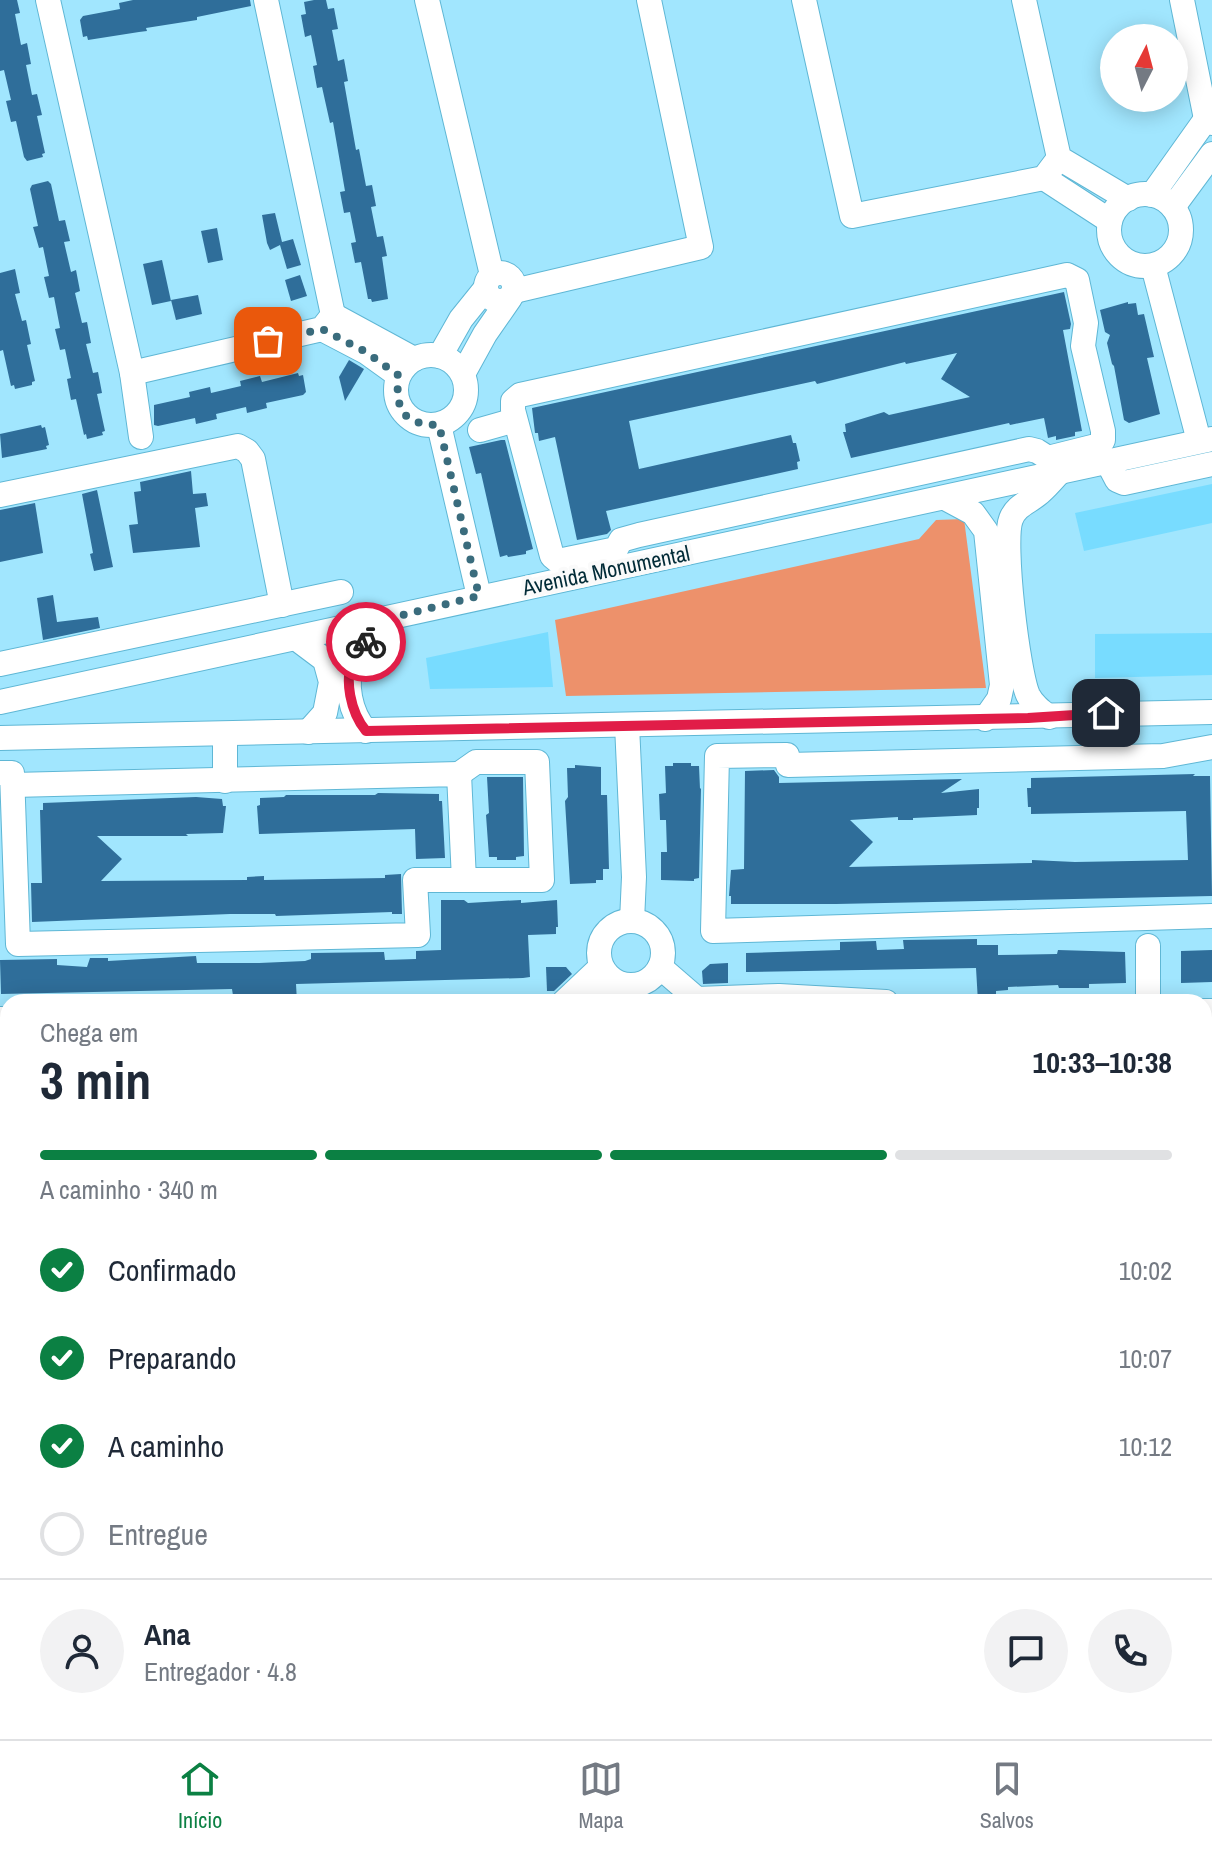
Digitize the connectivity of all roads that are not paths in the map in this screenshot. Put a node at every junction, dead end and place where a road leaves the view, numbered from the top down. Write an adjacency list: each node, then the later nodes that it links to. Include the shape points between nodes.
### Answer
1 (48, 0): 21 (street)
2 (266, 0): 18 (street)
3 (427, 0): 16 (street)
4 (649, 0): 17 (street, via 701,247)
5 (804, 0): 11 (street, via 852,216)
6 (1024, 0): 10 (street)
7 (1182, 0): 8 (street)
8 (1209, 121): 13 (street)
9 (1212, 154): 13 (street)
10 (1059, 158): 11 (street); 12 (street)
11 (1044, 178): 14 (street)
12 (1128, 199): 13 (street, via 1139,195); 14 (street)
13 (1163, 201): 15 (street, via 1180,220 1181,235 1177,249)
14 (1110, 221): 15 (street, via 1110,239 1119,255 1134,265)
15 (1153, 266): 27 (street)
16 (489, 281): 17 (street, via 488,295 495,300); 19 (street)
17 (512, 294): 22 (street)
18 (328, 322): 20 (street); 21 (street)
19 (440, 356): 20 (street, via 427,355); 22 (street)
20 (406, 367): 24 (street, via 397,401 406,416)
21 (132, 373): 26 (street)
22 (463, 374): 24 (street, via 463,406)
23 (515, 420): 25 (street); 31 (street, via 513,401 520,395 1059,276 1077,280 1086,323 1083,346 1103,431 1100,445 1048,458 1029,449); 33 (street, via 552,556 558,561 616,549 626,538)
24 (439, 425): 38 (street)
25 (480, 430)
26 (141, 437)
27 (1205, 440): 28 (street, Avenida Monumental)
28 (1107, 461): 29 (street, via 1124,483); 30 (street, Avenida Monumental)
29 (1212, 464)
30 (1059, 473): 34 (street, Avenida Monumental); 50 (street, via 1017,508 1008,531 1024,684 1036,707)
31 (835, 490): 33 (street); 35 (street)
32 (0, 495): 39 (street, via 238,446 253,459)
33 (806, 496): 36 (street)
34 (945, 498): 35 (street, Avenida Monumental); 51 (street, via 973,513 986,531 1002,685)
35 (841, 520): 36 (street, Avenida Monumental)
36 (814, 525): 38 (street, Avenida Monumental)
37 (341, 592): 39 (street)
38 (479, 596): 40 (street, Avenida Monumental)
39 (282, 605): 42 (street)
40 (383, 620): 41 (street, Avenida Monumental); 53 (street, via 353,659 349,685 355,718)
41 (297, 639): 44 (street, Avenida Monumental); 54 (street, via 325,660 331,682 325,713)
42 (110, 641): 43 (street); 44 (street)
43 (0, 664)
44 (118, 678): 46 (street, Avenida Monumental)
45 (1212, 697): 48 (street, via 1097,698)
46 (0, 702)
47 (1212, 712): 49 (street)
48 (1077, 713): 49 (street); 50 (street)
49 (1163, 713): 58 (street)
50 (1049, 717): 51 (street)
51 (985, 719): 52 (street)
52 (627, 725): 53 (street); 65 (street)
53 (366, 731): 54 (street)
54 (308, 732): 55 (street)
55 (231, 734): 56 (street); 61 (street)
56 (0, 738)
57 (1212, 747): 58 (street)
58 (1163, 756): 64 (street, via 788,765 787,755 717,756 713,931)
59 (459, 774): 61 (street); 62 (street); 62 (street, via 476,762 537,762 542,880)
60 (6, 779): 61 (street); 63 (street)
61 (233, 780)
62 (464, 880): 63 (street, via 415,880 418,935 18,944)
63 (8, 892)
64 (1212, 916)
65 (632, 921): 67 (street, via 611,927 599,942); 68 (street, via 656,933 662,947)
66 (1148, 946): 72 (street)
67 (606, 974): 68 (street, via 621,985 638,985); 69 (street); 70 (street)
68 (654, 974): 71 (street)
69 (576, 994)
70 (595, 994)
71 (679, 994)
72 (1148, 994)

